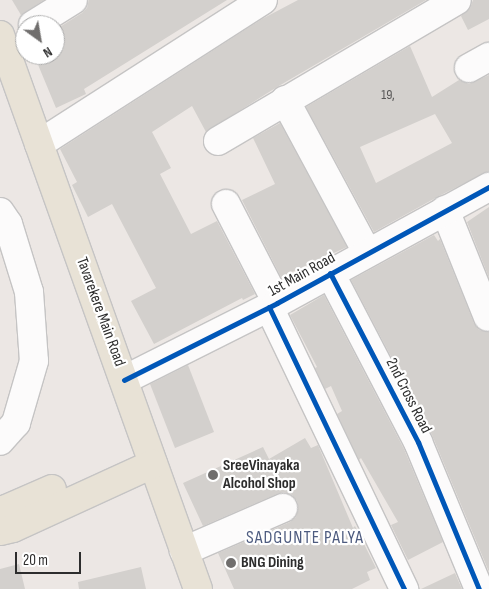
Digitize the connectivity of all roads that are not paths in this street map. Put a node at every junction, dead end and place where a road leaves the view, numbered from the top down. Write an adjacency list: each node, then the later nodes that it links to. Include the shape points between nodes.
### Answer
1 (73, 0): 4 (street)
2 (263, 0): 8 (street)
3 (457, 0): 6 (street)
4 (49, 15)
5 (9, 36): 8 (main road, Tavarekere Main Road)
6 (285, 100): 7 (street); 13 (street)
7 (218, 142)
8 (39, 144): 17 (main road, Tavarekere Main Road)
9 (489, 187): 11 (street, 1st Main Road)
10 (226, 204): 15 (street)
11 (445, 210): 13 (street, 1st Main Road); 16 (street)
12 (0, 212): 18 (street, via 8,224 29,292 34,361 16,423)
13 (367, 252): 14 (street, 1st Main Road)
14 (330, 273): 15 (street, 1st Main Road); 26 (street, 2nd Cross Road, via 418,442)
15 (273, 305): 17 (street, 1st Main Road); 25 (street)
16 (488, 317)
17 (124, 380): 19 (main road, Tavarekere Main Road)
18 (0, 441)
19 (151, 455): 21 (main road); 22 (main road, via 13,528); 23 (main road, Tavarekere Main Road)
20 (283, 508): 23 (street)
21 (0, 515)
22 (0, 530)
23 (184, 550): 24 (main road, Tavarekere Main Road)
24 (198, 589)
25 (404, 589)
26 (479, 589)

